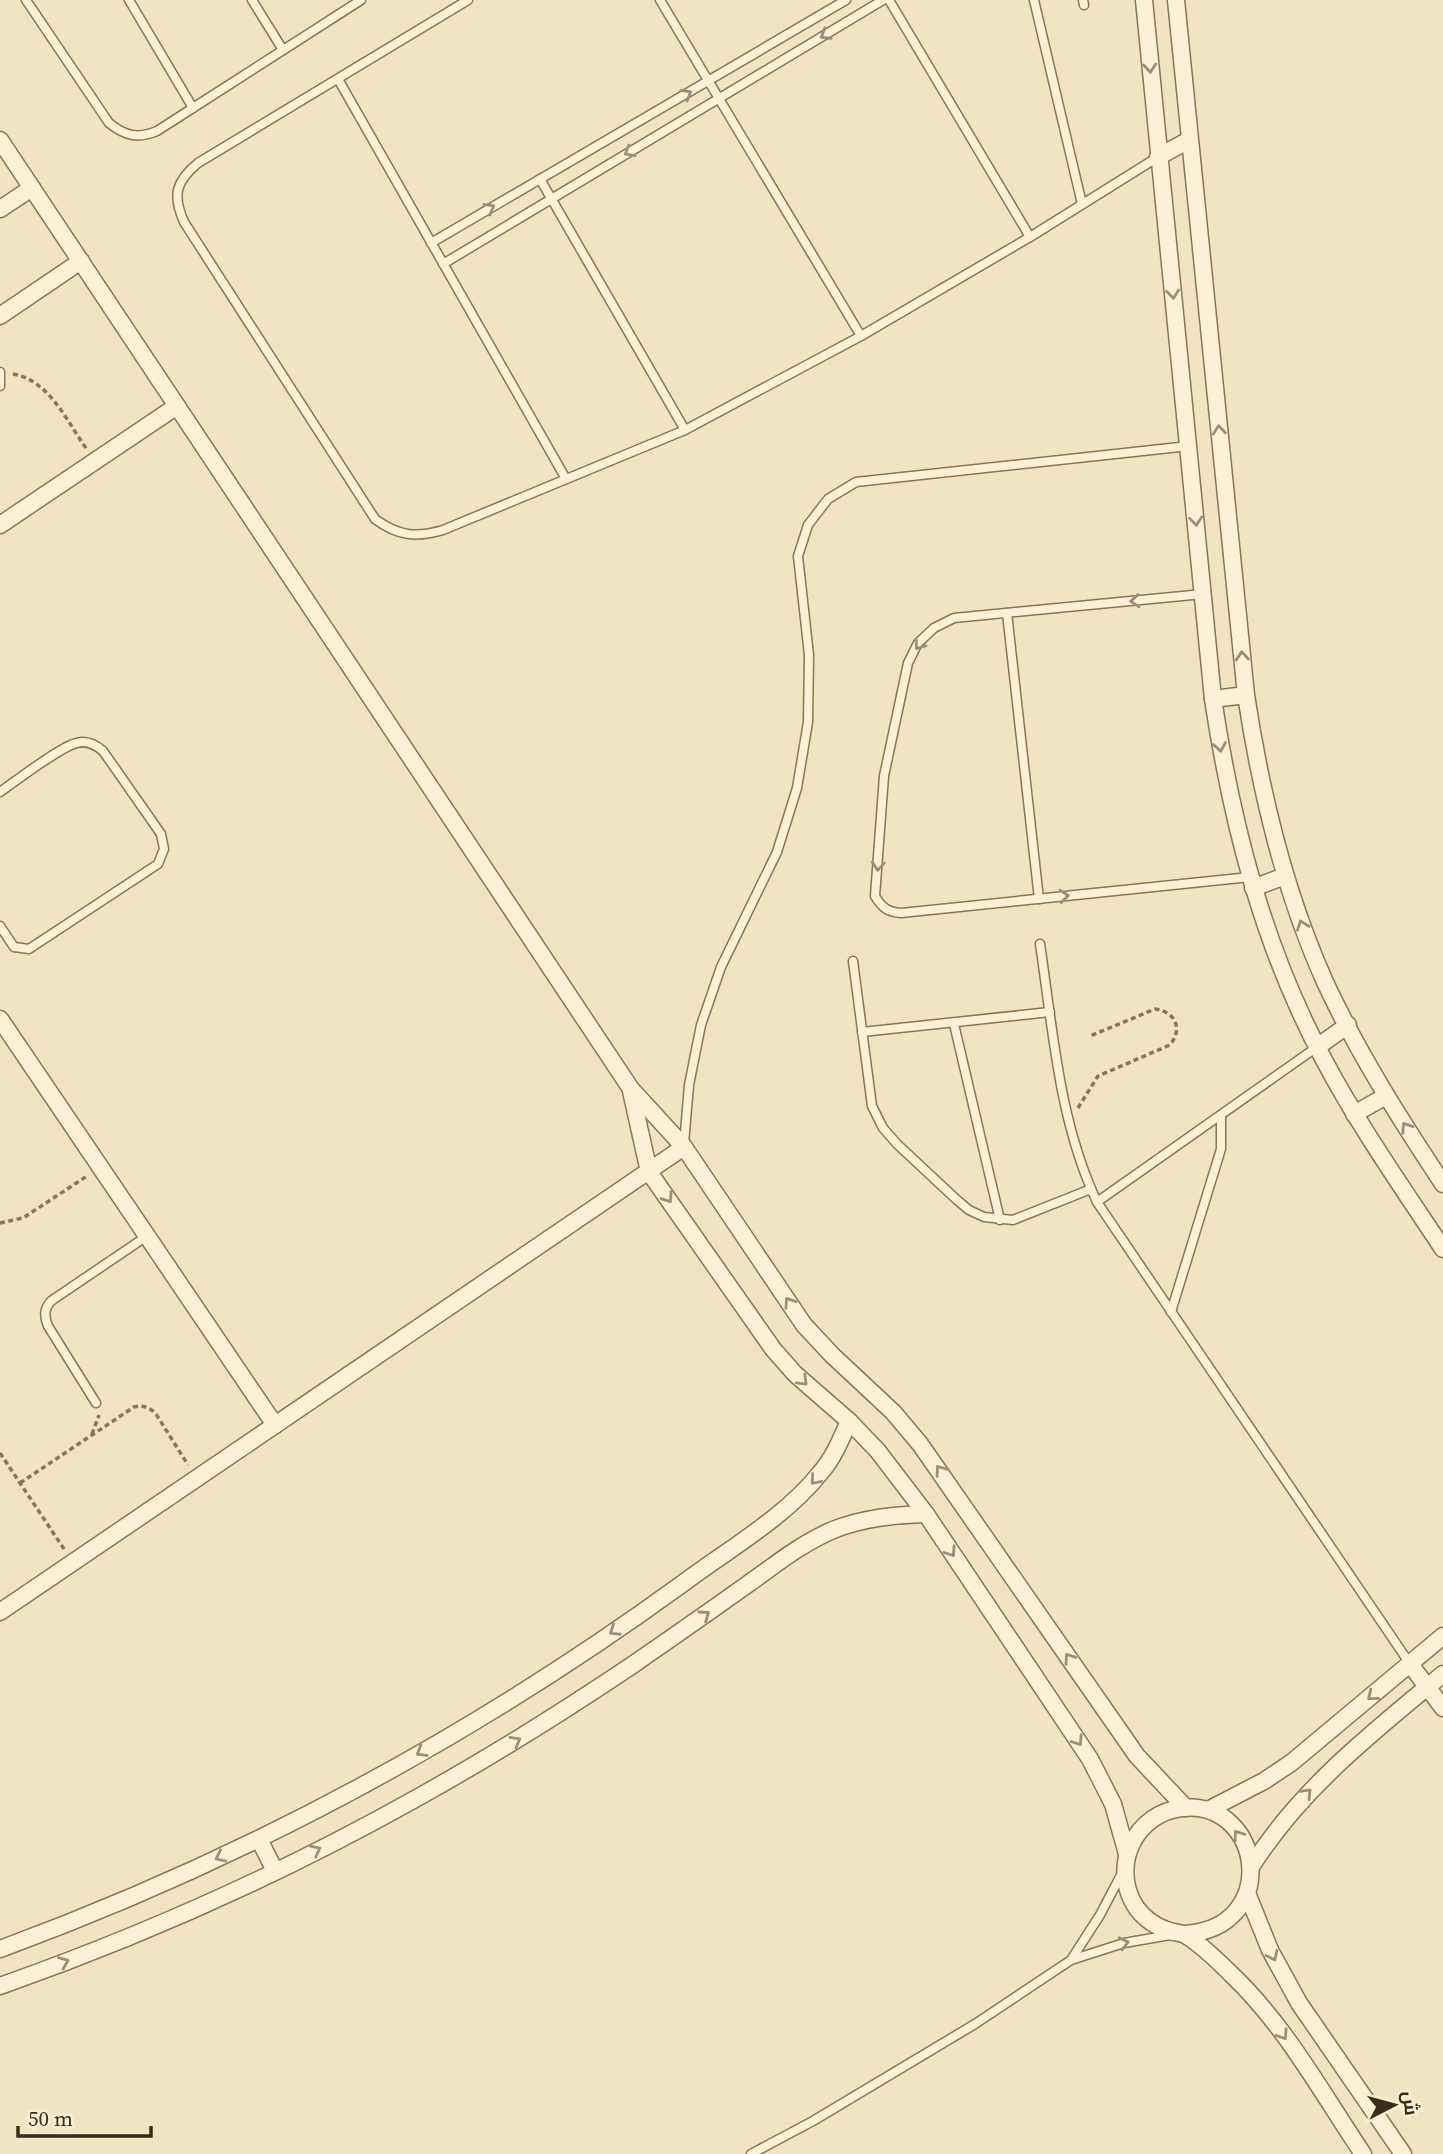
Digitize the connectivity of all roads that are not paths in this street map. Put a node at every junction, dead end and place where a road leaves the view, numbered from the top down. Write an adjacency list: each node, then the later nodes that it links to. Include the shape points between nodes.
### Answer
1 (26, 0): 17 (lane, via 119,132 145,136)
2 (129, 0): 17 (lane)
3 (252, 0): 13 (lane)
4 (361, 0): 13 (lane)
5 (468, 0): 14 (lane)
6 (660, 0): 15 (lane)
7 (846, 0): 15 (lane)
8 (883, 0): 16 (lane, one-way to 16)
9 (889, 0): 26 (lane)
10 (1034, 0): 24 (lane)
11 (1144, 0): 20 (street, one-way to 20)
12 (1176, 0): 19 (street)
13 (283, 50): 17 (lane)
14 (338, 79): 27 (lane); 39 (lane, via 185,174 177,189 177,206 184,222 375,519 390,530 407,536 426,535)
15 (709, 82): 16 (lane); 21 (lane, one-way to 15)
16 (719, 99): 23 (lane, one-way to 23); 31 (lane)
17 (193, 108)
18 (0, 140): 22 (street)
19 (1189, 140): 20 (street); 32 (street)
20 (1158, 157): 24 (lane); 33 (street, one-way to 33)
21 (540, 179): 23 (lane); 27 (lane, one-way to 21)
22 (32, 188): 25 (street); 28 (street)
23 (551, 198): 29 (lane); 37 (lane)
24 (1082, 204): 26 (lane)
25 (0, 209)
26 (1030, 237): 31 (lane)
27 (431, 243): 29 (lane)
28 (81, 261): 30 (street); 36 (street)
29 (443, 264): 39 (lane)
30 (0, 316)
31 (860, 336): 37 (lane)
32 (1211, 359): 33 (street); 43 (street, one-way to 32)
33 (1180, 362): 38 (street)
34 (0, 373): 35 (lane)
35 (0, 386)
36 (177, 406): 40 (street); 58 (street)
37 (685, 430): 39 (lane)
38 (1189, 446): 41 (street, one-way to 41); 62 (lane, via 856,482 828,499 808,525 798,556 809,655 808,722 797,788 777,852 721,967 701,1025 689,1085)
39 (566, 479)
40 (0, 525)
41 (1203, 594): 42 (lane, one-way to 42); 44 (street)
42 (1007, 613): 48 (lane); 48 (lane, one-way to 48, via 954,618 934,628 918,643 908,663 884,776 876,896 880,906 901,913)
43 (1246, 695): 44 (street); 46 (street, via 1255,757)
44 (1213, 699): 47 (street, one-way to 47, via 1236,825)
45 (0, 792): 49 (lane, via 69,746 96,745 161,834 164,849 158,864 29,950 14,947)
46 (1285, 876): 47 (street); 55 (street, one-way to 46, via 1317,962)
47 (1252, 882): 48 (lane, one-way to 47); 57 (street, via 1280,965)
48 (1040, 899)
49 (0, 926)
50 (1040, 944): 52 (lane)
51 (853, 961): 56 (lane)
52 (1050, 1012): 54 (lane); 65 (lane, via 1064,1102)
53 (1, 1024): 68 (street)
54 (954, 1024): 56 (lane); 67 (lane)
55 (1348, 1025): 57 (street); 59 (street)
56 (862, 1032): 67 (lane, via 872,1106 883,1128 969,1210)
57 (1317, 1046): 60 (street); 61 (lane)
58 (631, 1089): 62 (street); 63 (street)
59 (1386, 1096): 60 (street); 64 (street, one-way to 59)
60 (1354, 1114): 69 (street)
61 (1221, 1116): 66 (lane); 70 (lane, via 1221,1149)
62 (684, 1147): 63 (street); 81 (street, one-way to 62, via 1137,1756 920,1444 804,1325)
63 (649, 1172): 72 (street, one-way to 72, via 773,1349); 73 (street)
64 (1443, 1184)
65 (1091, 1189): 66 (lane); 67 (lane, via 1013,1220)
66 (1097, 1202): 70 (lane)
67 (1000, 1220)
68 (147, 1236): 71 (lane, via 47,1306 48,1326); 73 (street)
69 (1443, 1249)
70 (1171, 1312): 77 (lane)
71 (96, 1402)
72 (849, 1421): 74 (street); 83 (street, one-way to 83, via 828,1463 804,1493 654,1604 507,1702)
73 (275, 1425): 75 (street)
74 (926, 1514): 84 (street, one-way to 84, via 1090,1759 1112,1804); 86 (street, one-way to 74, via 413,1800 547,1722 803,1545 862,1521)
75 (0, 1612)
76 (1443, 1636): 77 (street)
77 (1410, 1664): 79 (street); 82 (street, one-way to 82, via 1291,1763)
78 (1443, 1674): 79 (street)
79 (1429, 1686): 80 (street); 85 (street, one-way to 79, via 1311,1788)
80 (1443, 1708)
81 (1186, 1808): 82 (street); 84 (street, via 1149,1821 1139,1830)
82 (1208, 1810): 85 (street, one-way to 82, via 1238,1832)
83 (260, 1839): 86 (street); 89 (street, one-way to 89, via 158,1886)
84 (1126, 1860): 88 (street, via 1129,1893 1144,1916); 90 (lane, via 1100,1915)
85 (1251, 1867): 87 (street)
86 (275, 1871): 91 (street, one-way to 86, via 160,1923)
87 (1247, 1893): 88 (street, via 1222,1924); 94 (street, one-way to 94, via 1270,1950 1299,2003)
88 (1182, 1934): 90 (lane, one-way to 88, via 1124,1943); 93 (street, one-way to 93, via 1233,1975 1275,2023)
89 (0, 1949)
90 (1071, 1960): 92 (lane, via 975,2024)
91 (0, 1986)
92 (751, 2154)
93 (1363, 2154)
94 (1403, 2154)

